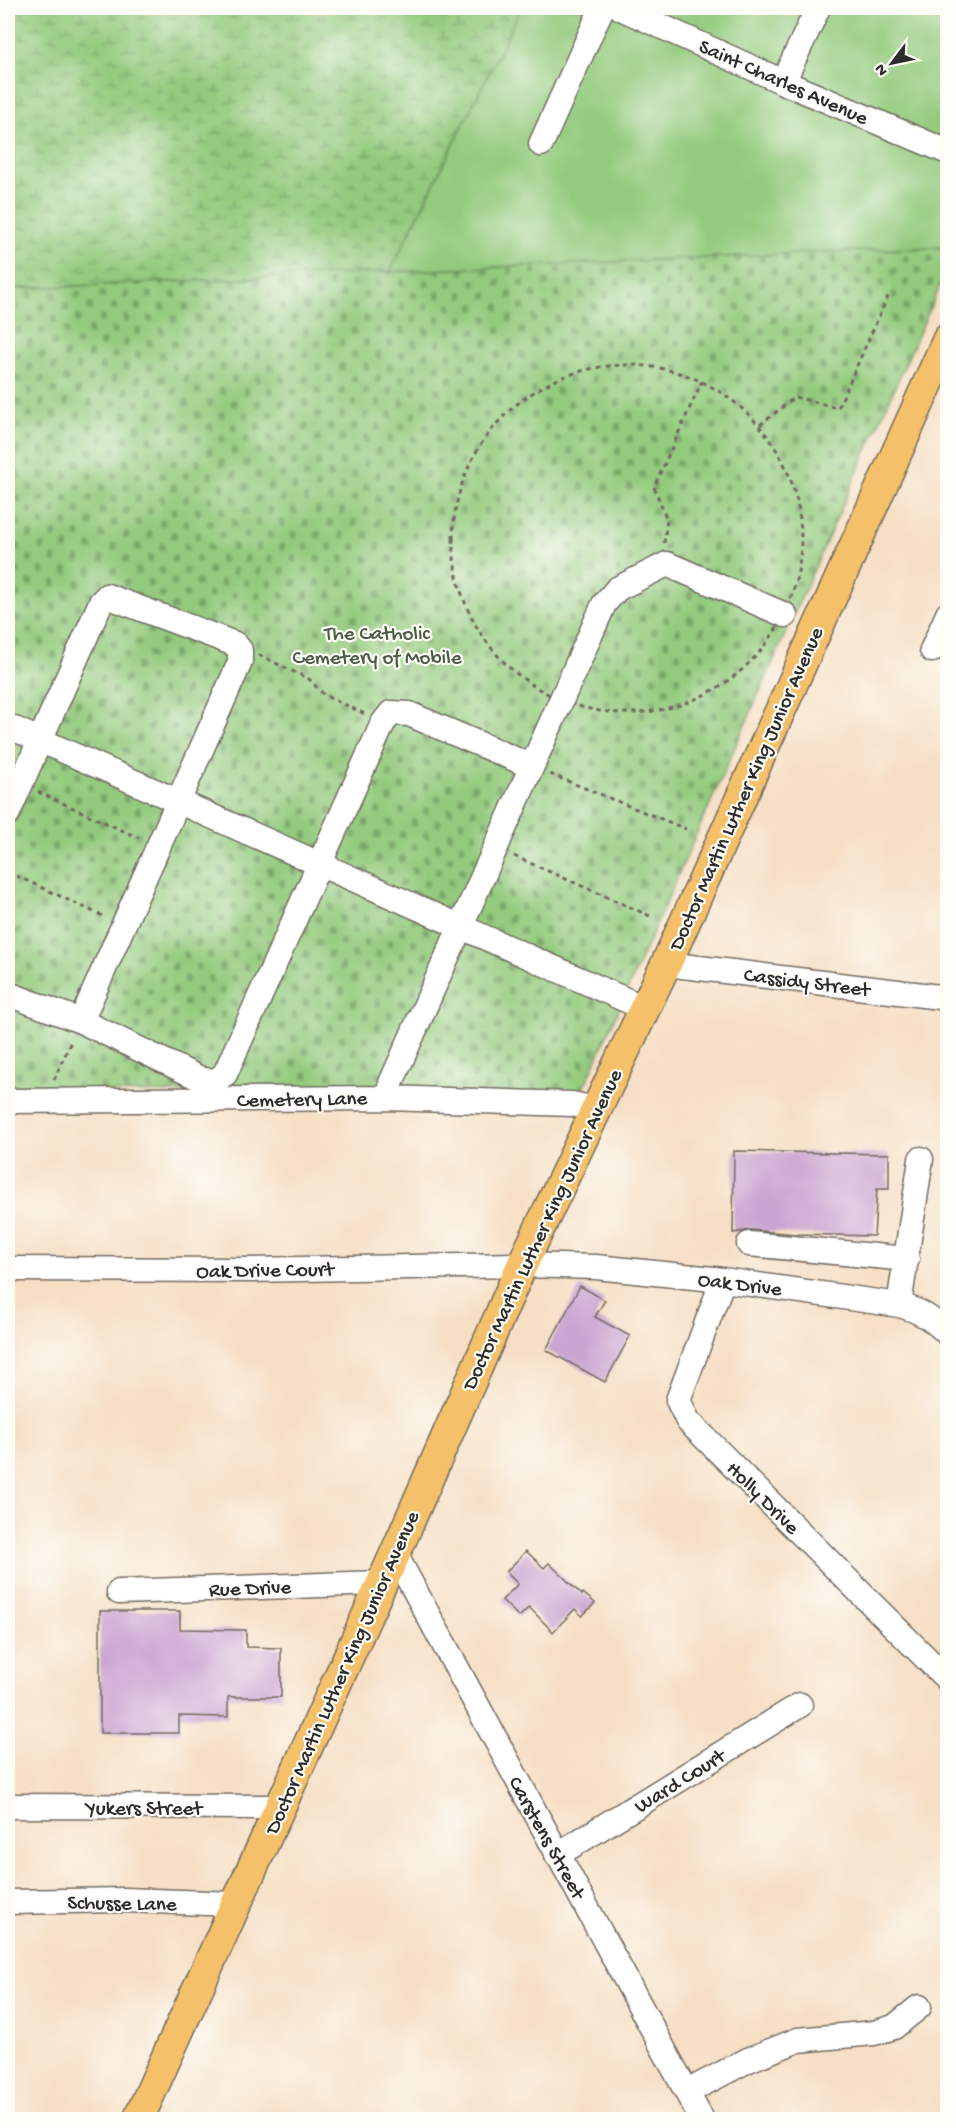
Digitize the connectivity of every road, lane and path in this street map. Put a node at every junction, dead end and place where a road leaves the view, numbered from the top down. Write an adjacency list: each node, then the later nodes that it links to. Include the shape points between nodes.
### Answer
1 (602, 8): 5 (street)
2 (621, 8): 4 (street, Saint Charles Avenue)
3 (818, 8): 4 (street)
4 (783, 82): 6 (street, Saint Charles Avenue)
5 (541, 144)
6 (948, 152)
7 (888, 296): 10 (path, via 838,408 795,398)
8 (948, 339): 32 (main road, Doctor Martin Luther King Junior Avenue)
9 (702, 381): 10 (path, via 733,400); 11 (path, via 654,487 667,520); 16 (path, via 654,365 603,365 554,378 512,406 479,444 458,491 452,541 464,601 482,637 517,675)
10 (760, 424): 13 (path, via 782,458 797,496 802,536 798,576)
11 (665, 554): 13 (street); 16 (street, via 617,589 604,604)
12 (948, 614): 15 (street)
13 (785, 615): 16 (path, via 761,652 729,682 690,703 647,713 603,713)
14 (240, 650): 17 (path, via 309,679 324,695); 19 (street, via 235,644 107,596); 22 (street, via 240,662)
15 (932, 650)
16 (560, 701): 20 (street)
17 (383, 723): 20 (street, via 391,713 409,714); 27 (street)
18 (8, 726): 19 (street)
19 (39, 740): 21 (street); 22 (street)
20 (531, 766): 24 (path); 26 (street)
21 (20, 784): 23 (street); 25 (path)
22 (178, 801): 25 (street); 27 (street)
23 (8, 813)
24 (686, 829)
25 (158, 846): 30 (street)
26 (495, 848): 29 (path); 31 (street)
27 (320, 865): 31 (street); 36 (street, via 225,1074 215,1082 203,1080)
28 (8, 872): 30 (path)
29 (650, 916)
30 (123, 926): 36 (street)
31 (460, 927): 35 (street); 38 (street)
32 (666, 964): 34 (street, Cassidy Street); 35 (main road, Doctor Martin Luther King Junior Avenue)
33 (8, 994): 36 (street)
34 (948, 998)
35 (644, 1008): 40 (main road, Doctor Martin Luther King Junior Avenue)
36 (81, 1022): 37 (path)
37 (52, 1083)
38 (391, 1083)
39 (8, 1101): 40 (street, Cemetery Lane, via 386,1098)
40 (596, 1108): 44 (main road, Doctor Martin Luther King Junior Avenue)
41 (921, 1159): 43 (street)
42 (749, 1244): 43 (street)
43 (907, 1259): 47 (street)
44 (522, 1265): 45 (street, Oak Drive Court); 46 (street, Oak Drive, via 596,1266); 49 (main road, Doctor Martin Luther King Junior Avenue)
45 (8, 1269)
46 (723, 1280): 47 (street, Oak Drive); 52 (street, Holly Drive, via 678,1400 688,1420)
47 (899, 1305): 48 (street, Oak Drive, via 935,1321)
48 (948, 1334)
49 (395, 1554): 50 (main road, Doctor Martin Luther King Junior Avenue); 56 (street, Carstens Street)
50 (381, 1583): 51 (street, Rue Drive); 55 (main road, Doctor Martin Luther King Junior Avenue)
51 (119, 1592)
52 (948, 1680)
53 (800, 1705): 56 (street, Ward Court)
54 (8, 1806): 55 (street, Yukers Street)
55 (280, 1807): 58 (main road, Doctor Martin Luther King Junior Avenue)
56 (557, 1855): 60 (street, Carstens Street)
57 (8, 1902): 58 (street, Schusse Lane, via 125,1900)
58 (236, 1905): 61 (main road, Doctor Martin Luther King Junior Avenue)
59 (919, 2007): 60 (street, via 894,2027 874,2033 798,2040 748,2060)
60 (687, 2092): 62 (street, Carstens Street)
61 (138, 2120)
62 (702, 2120)

